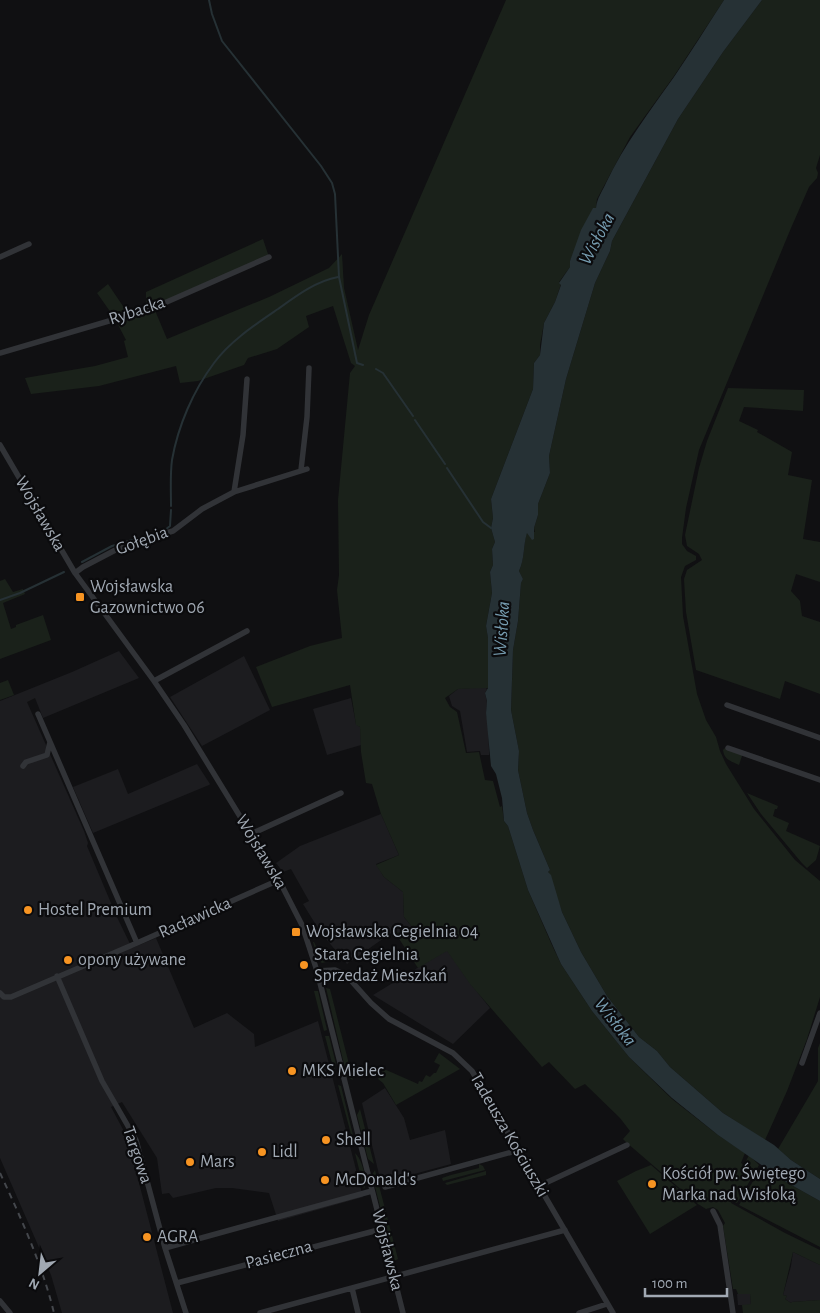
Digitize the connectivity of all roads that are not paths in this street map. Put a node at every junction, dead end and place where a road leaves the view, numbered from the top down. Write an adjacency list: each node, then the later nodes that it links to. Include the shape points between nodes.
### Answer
1 (29, 244): 2 (street)
2 (0, 257)
3 (269, 257): 4 (street, Rybacka, via 154,308)
4 (0, 353)
5 (309, 368): 8 (street, Gołębia, via 304,470)
6 (247, 379): 8 (street)
7 (0, 445): 9 (street, Wojsławska)
8 (234, 492): 9 (street, Gołębia, via 202,509 173,531 125,545)
9 (75, 574): 11 (street, Wojsławska)
10 (247, 631): 11 (street)
11 (154, 681): 20 (street, Wojsławska)
12 (727, 705): 14 (street)
13 (38, 714): 15 (street)
14 (820, 738)
15 (50, 742): 17 (street, via 47,754); 22 (street)
16 (728, 748): 18 (street)
17 (22, 766)
18 (820, 780)
19 (341, 793): 20 (street)
20 (251, 834): 21 (street, Wojsławska)
21 (279, 880): 22 (street, Racławicka); 23 (street, Wojsławska, via 302,925)
22 (137, 943): 24 (street, Racławicka)
23 (317, 971): 29 (street, Tadeusza Kościuszki, via 335,970 346,975 389,1019 462,1059); 32 (street, Wojsławska)
24 (57, 976): 25 (street, Racławicka, via 11,997); 36 (street, Targowa, via 102,1082 136,1140)
25 (0, 993)
26 (820, 1013): 27 (street)
27 (802, 1063)
28 (627, 1146): 30 (street)
29 (519, 1150): 30 (street, Tadeusza Kościuszki); 31 (street)
30 (539, 1186): 35 (street, Tadeusza Kościuszki)
31 (385, 1187)
32 (372, 1191): 34 (street, Wojsławska); 36 (street)
33 (712, 1211): 49 (street, via 720,1225)
34 (382, 1229): 37 (street, Wojsławska); 38 (street, Pasieczna)
35 (565, 1230): 37 (street); 41 (street, Tadeusza Kościuszki)
36 (165, 1248): 38 (street, Targowa)
37 (394, 1277): 39 (street); 46 (street, Wojsławska)
38 (177, 1283): 43 (street, Targowa)
39 (352, 1288): 44 (street); 45 (street)
40 (1, 1303): 42 (street)
41 (607, 1304): 47 (street); 48 (street, Tadeusza Kościuszki)
42 (10, 1313)
43 (186, 1313)
44 (260, 1313)
45 (358, 1313)
46 (403, 1313)
47 (579, 1313)
48 (613, 1313)
49 (733, 1313)

